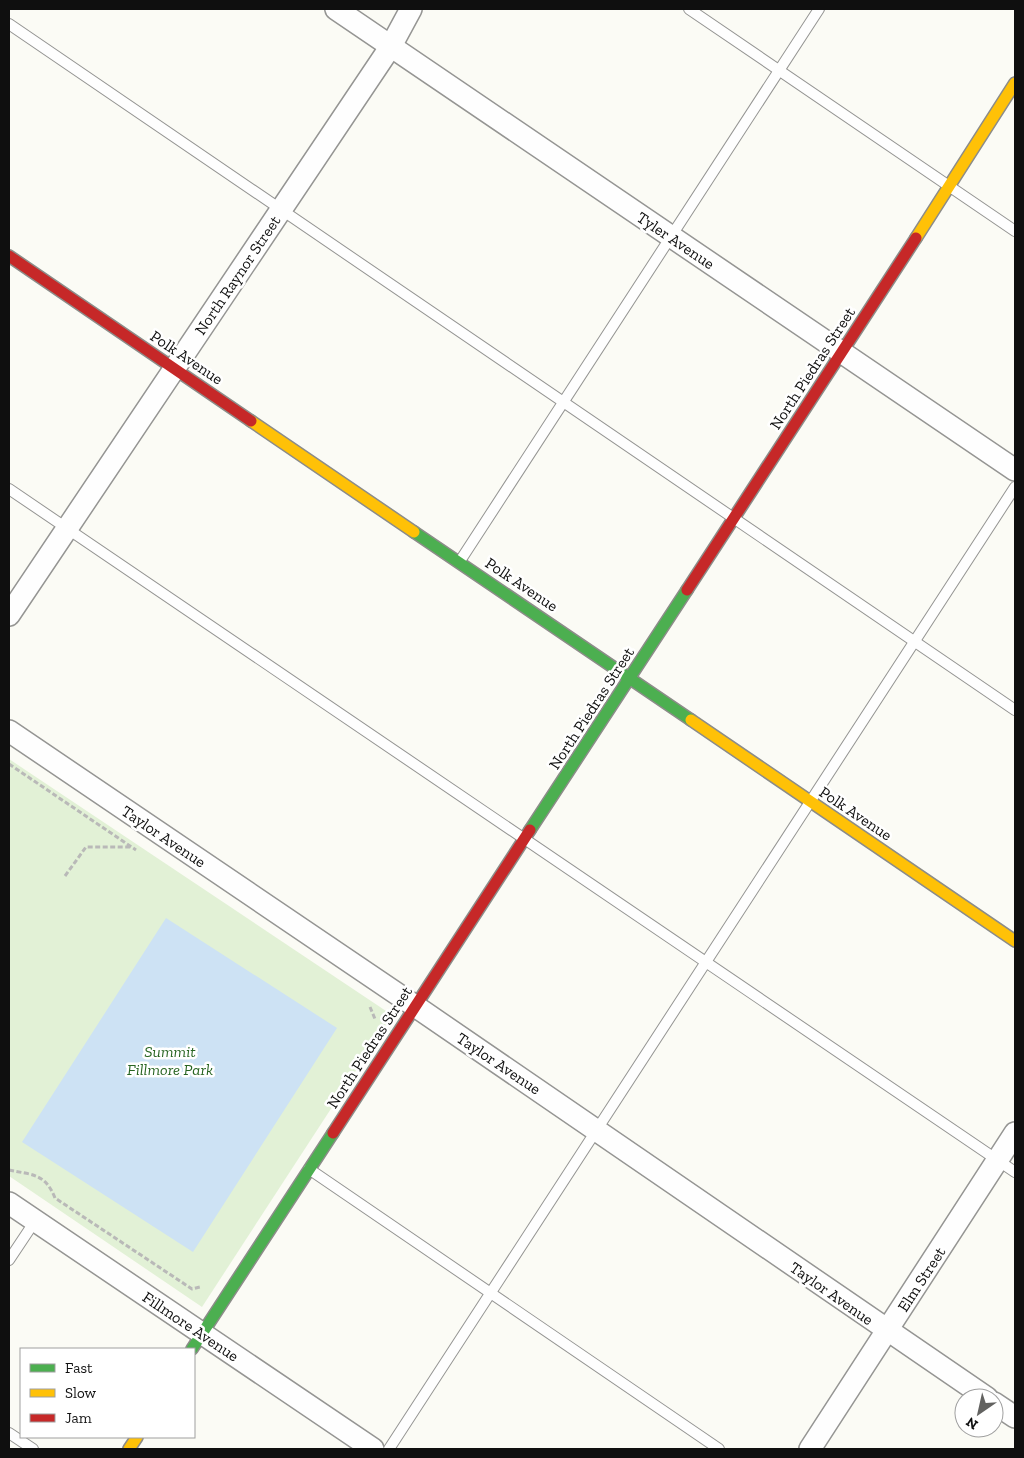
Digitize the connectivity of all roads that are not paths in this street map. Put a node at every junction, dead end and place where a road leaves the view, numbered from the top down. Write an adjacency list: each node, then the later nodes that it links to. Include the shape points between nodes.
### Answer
1 (336, 9): 6 (street, Tyler Avenue)
2 (412, 9): 6 (street, North Raynor Street)
3 (689, 9): 7 (lane)
4 (819, 9): 7 (lane)
5 (9, 24): 10 (lane)
6 (391, 46): 10 (street, North Raynor Street); 12 (street, Tyler Avenue)
7 (779, 70): 9 (lane); 12 (lane)
8 (1015, 83): 9 (street, North Piedras Street)
9 (950, 186): 11 (lane); 14 (street, North Piedras Street)
10 (281, 210): 15 (street, North Raynor Street); 16 (lane)
11 (1015, 231)
12 (671, 237): 14 (street, Tyler Avenue); 16 (lane)
13 (9, 256): 15 (street, Polk Avenue)
14 (842, 352): 17 (street, Tyler Avenue); 20 (street, North Piedras Street)
15 (174, 368): 21 (street, North Raynor Street); 22 (street, Polk Avenue)
16 (564, 402): 20 (lane); 22 (lane)
17 (1015, 470)
18 (1015, 487): 24 (lane)
19 (9, 489): 21 (lane)
20 (734, 518): 24 (lane); 25 (street, North Piedras Street)
21 (67, 528): 23 (street, North Raynor Street); 29 (lane)
22 (460, 562): 25 (street, Polk Avenue)
23 (9, 615)
24 (915, 641): 26 (lane); 28 (lane)
25 (630, 678): 28 (street, Polk Avenue); 29 (street, North Piedras Street)
26 (1015, 710)
27 (9, 731): 32 (street, Taylor Avenue)
28 (810, 801): 30 (street, Polk Avenue); 31 (lane)
29 (524, 839): 31 (lane); 32 (street, North Piedras Street)
30 (1015, 941)
31 (706, 962): 33 (lane); 35 (lane)
32 (415, 1006): 33 (street, Taylor Avenue); 36 (street, North Piedras Street)
33 (597, 1130): 40 (lane); 41 (street, Taylor Avenue)
34 (1015, 1134): 35 (street, Elm Street)
35 (1007, 1166): 41 (street, Elm Street)
36 (309, 1169): 40 (lane); 42 (street, North Piedras Street)
37 (9, 1203): 38 (street, Fillmore Avenue)
38 (35, 1221): 39 (lane); 42 (street, Fillmore Avenue)
39 (9, 1260)
40 (490, 1294): 51 (lane); 52 (lane)
41 (887, 1331): 43 (street, Taylor Avenue); 53 (street, Elm Street)
42 (197, 1341): 50 (street, Fillmore Avenue)
43 (972, 1388)
44 (1004, 1409): 45 (street)
45 (1015, 1417)
46 (9, 1433): 48 (lane)
47 (136, 1438): 49 (street)
48 (33, 1449)
49 (129, 1449)
50 (373, 1449)
51 (389, 1449)
52 (719, 1449)
53 (810, 1449)

